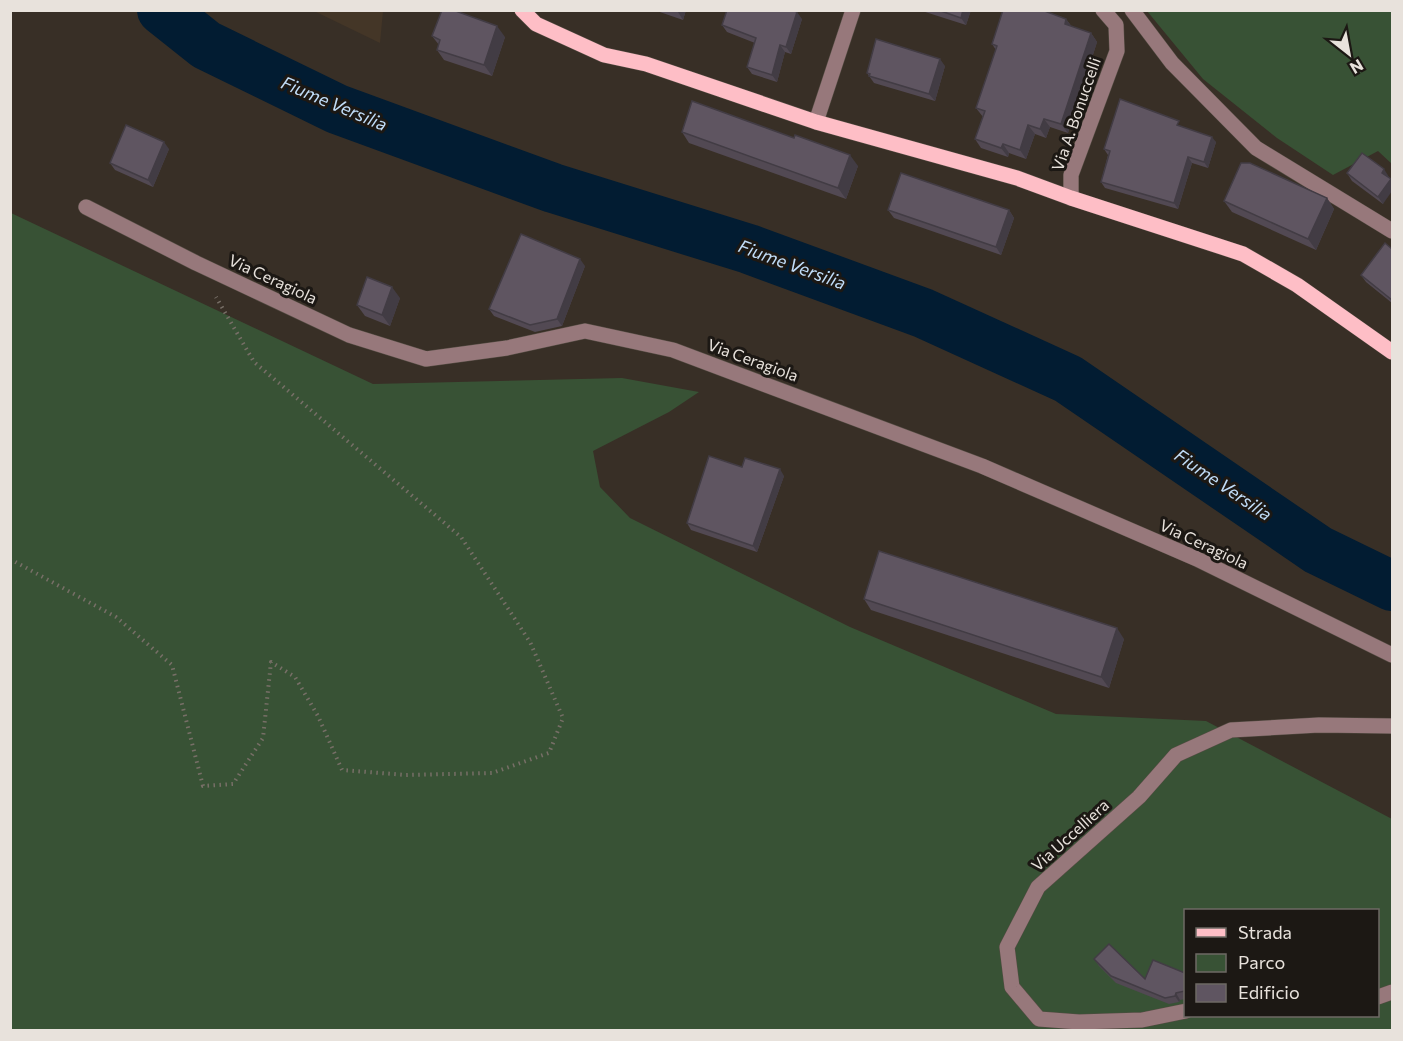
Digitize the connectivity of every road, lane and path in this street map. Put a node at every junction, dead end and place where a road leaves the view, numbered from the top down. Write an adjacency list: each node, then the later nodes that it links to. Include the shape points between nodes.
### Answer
1 (522, 10): 5 (main road, via 536,24 604,54 646,64)
2 (853, 10): 5 (street)
3 (1103, 10): 6 (street, Via A. Bonuccelli, via 1116,25 1118,51 1071,176)
4 (1132, 10): 8 (street, via 1172,63 1256,148)
5 (816, 122): 6 (main road, via 1017,178)
6 (1071, 198): 10 (main road, via 1243,254 1297,285)
7 (86, 207): 9 (street, Via Ceragiola)
8 (1392, 231)
9 (196, 263): 11 (path, via 254,362 461,537 530,642 563,717 549,753 492,773 406,776 342,770 295,676 271,662 263,738 233,784 203,786 172,665 116,617); 12 (street, Via Ceragiola, via 349,335 426,359 507,348 585,331 673,350 982,466 1197,559)
10 (1392, 352)
11 (10, 559)
12 (1392, 655)
13 (1392, 726): 14 (street, Via Uccelliera, via 1231,730 1176,755 1139,797 1038,887 1007,947 1012,987 1039,1019 1142,1020)
14 (1184, 1011)

